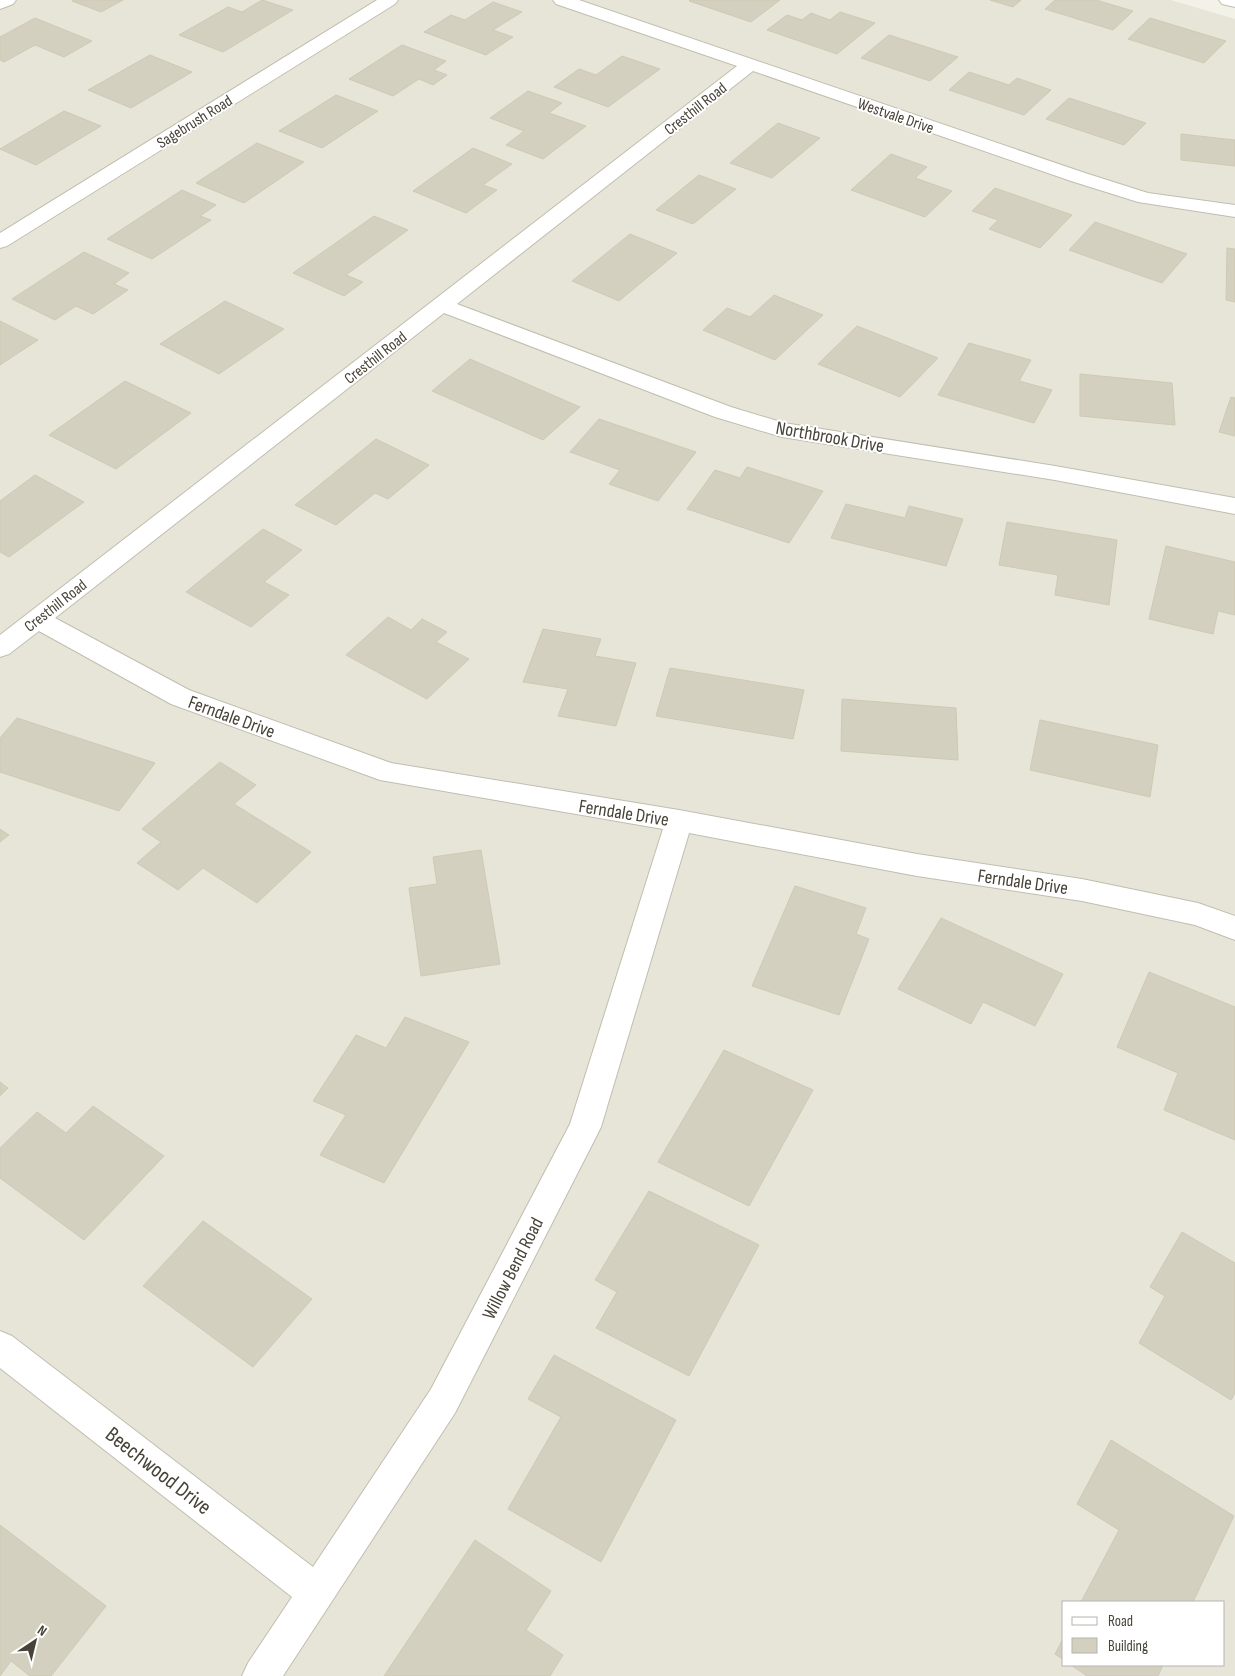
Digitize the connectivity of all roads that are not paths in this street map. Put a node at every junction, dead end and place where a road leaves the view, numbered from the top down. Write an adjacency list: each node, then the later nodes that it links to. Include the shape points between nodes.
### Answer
1 (7, 0): 6 (street)
2 (389, 0): 9 (street, Sagebrush Road)
3 (562, 0): 7 (street, Westvale Drive)
4 (1228, 0): 5 (street)
5 (1235, 2)
6 (0, 4)
7 (750, 65): 8 (street, Westvale Drive, via 1078,178 1145,198); 10 (street, Cresthill Road)
8 (1235, 211)
9 (0, 242)
10 (441, 305): 11 (street, Northbrook Drive, via 723,412 782,430 1055,473); 12 (street, Cresthill Road)
11 (1235, 506)
12 (37, 619): 13 (street, Cresthill Road); 14 (street, Ferndale Drive, via 180,698 389,773)
13 (0, 648)
14 (679, 821): 15 (street, Ferndale Drive, via 916,865 1082,890 1198,914); 17 (street, Willow Bend Road, via 585,1127 443,1401)
15 (1235, 928)
16 (0, 1346): 17 (street, Beechwood Drive)
17 (318, 1594): 18 (street, Willow Bend Road)
18 (261, 1676)

